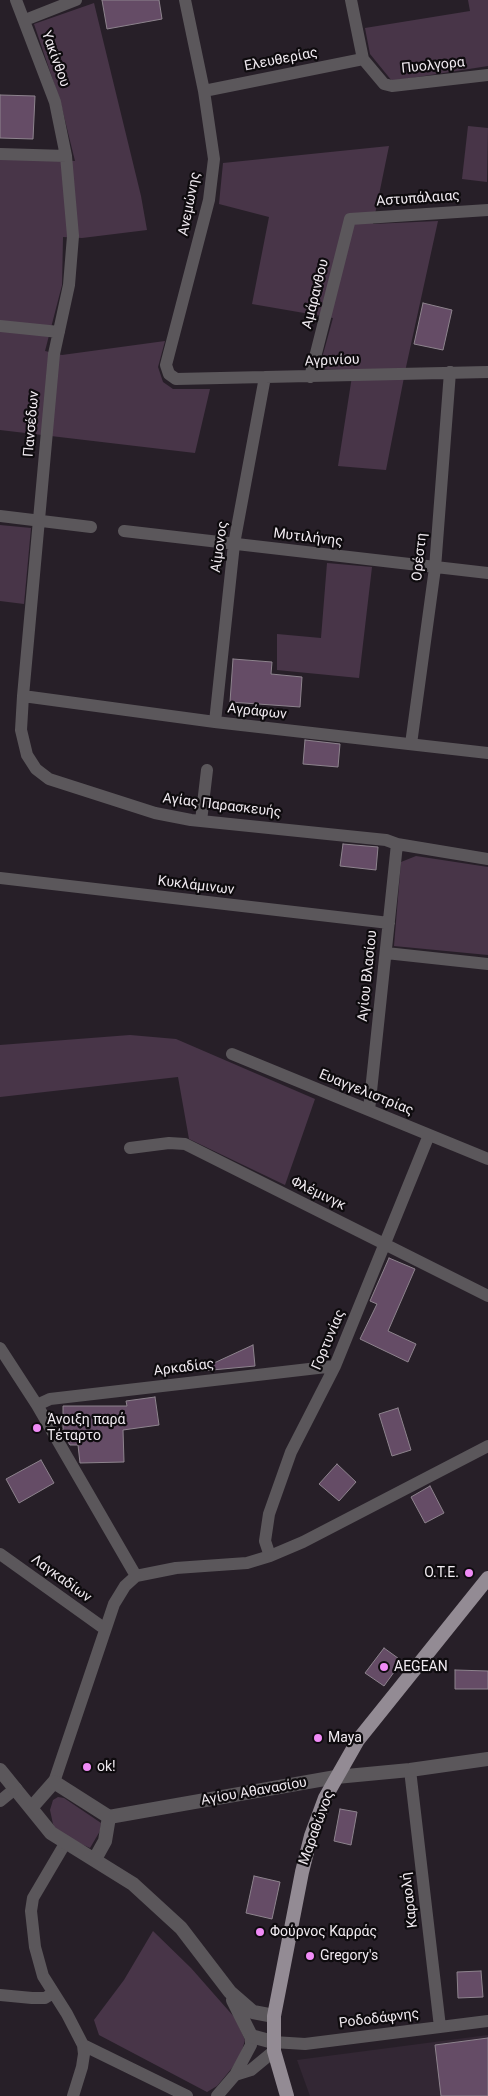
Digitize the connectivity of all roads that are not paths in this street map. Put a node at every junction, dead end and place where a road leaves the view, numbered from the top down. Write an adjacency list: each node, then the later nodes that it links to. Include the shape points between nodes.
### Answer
1 (16, 0): 5 (street, Υακίνθου)
2 (76, 0): 5 (street)
3 (185, 0): 8 (street, Ανεμώνης)
4 (351, 0): 6 (street, Πυολγορα)
5 (25, 20): 10 (street, Υακίνθου, via 55,102)
6 (363, 59): 7 (street, Πυολγορα, via 381,82 388,85); 8 (street, Ελευθερίας)
7 (488, 76)
8 (204, 91): 19 (street, Ανεμώνης, via 214,159 210,200 166,365 169,374)
9 (0, 154): 10 (street)
10 (66, 156): 14 (street, Πανσέδων, via 73,236 69,285)
11 (488, 210): 12 (street, Αστυπάλαιας)
12 (350, 219): 18 (street, Αμάρανθου)
13 (0, 326): 14 (street)
14 (59, 332): 21 (street, Πανσέδων, via 54,354)
15 (450, 372): 16 (street, Αγρινίου); 18 (street, Αγρινίου); 25 (street, Ορέστη)
16 (488, 372)
17 (265, 377): 18 (street, Αγρινίου); 19 (street, Αγρινίου); 24 (street, Αίμονος)
18 (310, 377)
19 (176, 379)
20 (0, 516): 21 (street)
21 (39, 521): 22 (street); 27 (street, Πανσέδων)
22 (91, 527)
23 (124, 531): 24 (street, Μυτιλήνης)
24 (234, 544): 25 (street, Μυτιλήνης); 28 (street, Αίμονος)
25 (435, 568): 26 (street, Μυτιλήνης); 29 (street, Ορέστη)
26 (488, 573)
27 (23, 696): 28 (street, Αγράφων); 32 (street, Αγίας Παρασκευής, via 21,730 27,755 36,769 49,779 155,813)
28 (215, 722): 29 (street, Αγράφων)
29 (411, 744): 30 (street, Αγράφων)
30 (488, 754)
31 (207, 770): 32 (street)
32 (201, 821): 33 (street, Αγίας Παρασκευής, via 386,840)
33 (396, 844): 34 (street, Αγίας Παρασκευής); 36 (street, Αγίου Βλασίου)
34 (488, 859)
35 (0, 878): 36 (street, Κυκλάμινων)
36 (389, 923): 37 (street, Αγίου Βλασίου)
37 (386, 953): 38 (street); 40 (street, Αγίου Βλασίου)
38 (488, 964)
39 (232, 1054): 40 (street, Ευαγγελιστρίας)
40 (369, 1110): 41 (street, Ευαγγελιστρίας)
41 (429, 1135): 43 (street, Ευαγγελιστρίας); 44 (street, Γορτυνίας)
42 (130, 1148): 44 (street, Φλέμινγκ, via 185,1144)
43 (488, 1159)
44 (385, 1244): 45 (street, Φλέμινγκ); 47 (street, Γορτυνίας)
45 (488, 1296)
46 (0, 1348): 48 (street)
47 (335, 1366): 48 (street, Αρκαδίας, via 50,1399); 51 (street, Γορτυνίας, via 291,1452 269,1514 265,1541)
48 (37, 1405): 52 (street)
49 (488, 1446): 51 (street)
50 (0, 1554): 54 (street, Λαγκαδίων)
51 (270, 1556): 52 (street, via 248,1563 176,1568)
52 (136, 1576): 54 (street, via 114,1604)
53 (488, 1578): 58 (main road, Μαραθώνος, via 373,1720)
54 (105, 1629): 59 (street)
55 (488, 1759): 57 (street, Αγίου Αθανασίου)
56 (0, 1770): 60 (street)
57 (410, 1770): 58 (street, Αγίου Αθανασίου); 71 (street, Καραολή)
58 (336, 1778): 63 (street, Αγίου Αθανασίου); 69 (main road, Μαραθώνος, via 322,1806 302,1872)
59 (54, 1782): 62 (street); 63 (street)
60 (16, 1788): 61 (street); 62 (street)
61 (0, 1801)
62 (32, 1808): 64 (street, via 51,1833)
63 (109, 1817): 65 (street, via 105,1841)
64 (66, 1842): 65 (street); 67 (street, via 31,1905 38,1958)
65 (95, 1859): 66 (street, via 133,1884 172,1918)
66 (230, 1992): 69 (street, via 253,2012); 72 (street)
67 (53, 1993): 68 (street, via 46,1998); 73 (street)
68 (0, 1994)
69 (274, 2016): 74 (main road, Μαραθώνος)
70 (488, 2021): 71 (street, Ροδοδάφνης)
71 (440, 2026): 74 (street, Ροδοδάφνης)
72 (251, 2036): 74 (street); 75 (street, via 251,2045)
73 (83, 2045): 76 (street, via 82,2067); 77 (street)
74 (273, 2047): 75 (street, via 251,2070); 79 (main road, Μαραθώνος)
75 (235, 2075): 78 (street)
76 (73, 2096)
77 (188, 2096)
78 (217, 2096)
79 (287, 2096)

